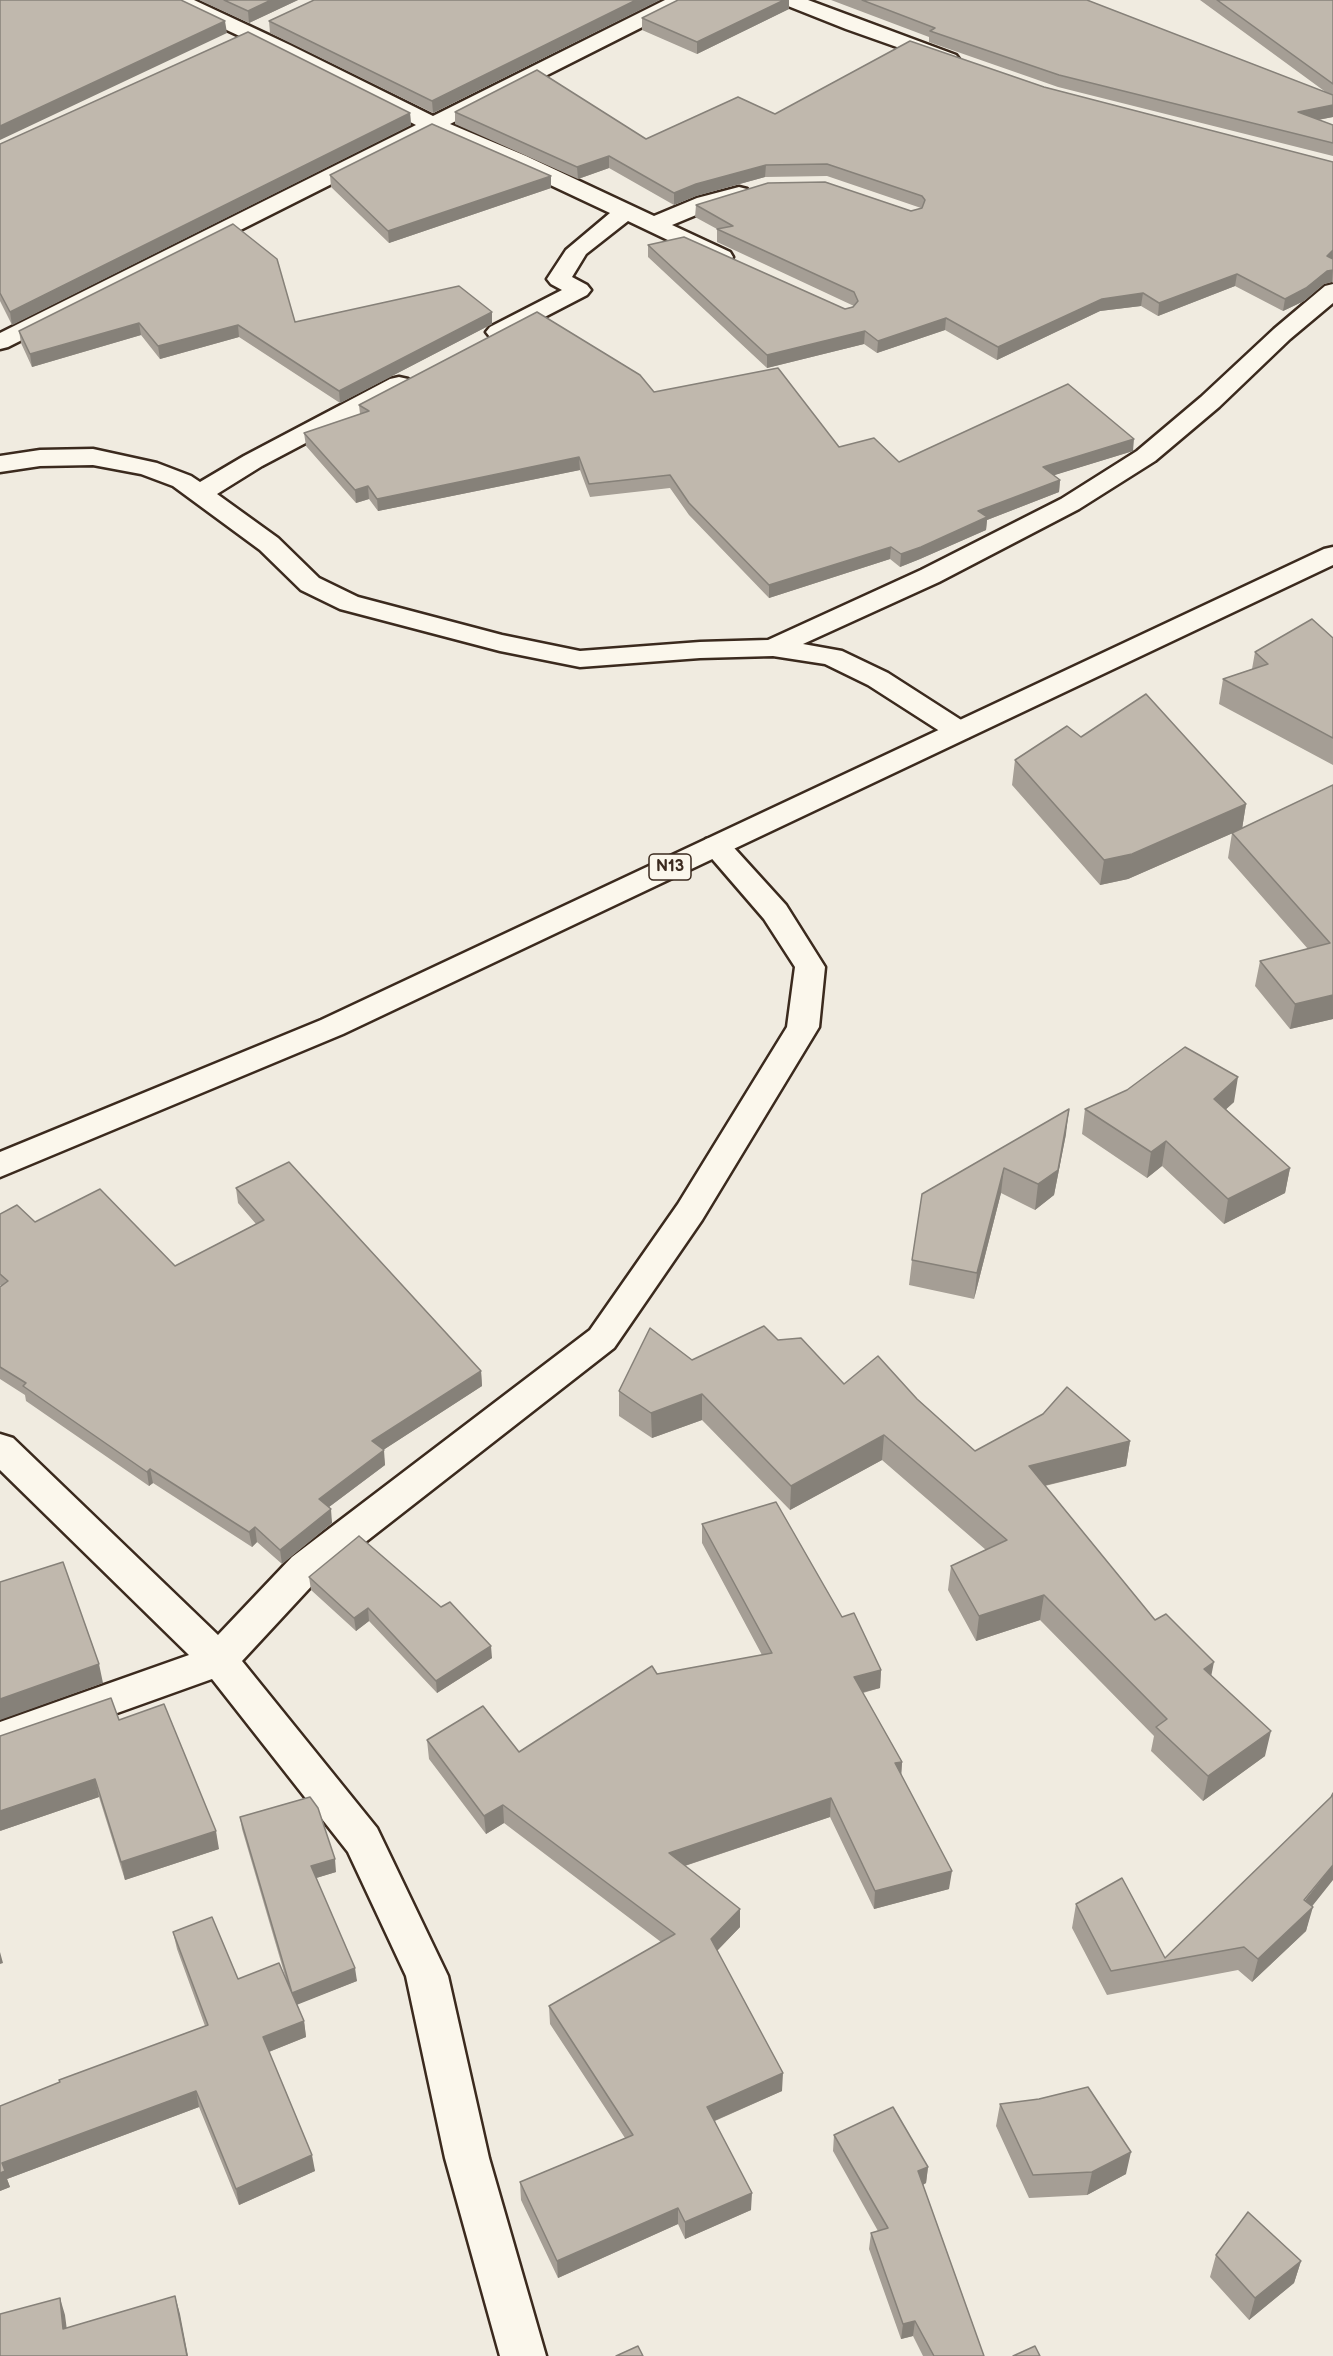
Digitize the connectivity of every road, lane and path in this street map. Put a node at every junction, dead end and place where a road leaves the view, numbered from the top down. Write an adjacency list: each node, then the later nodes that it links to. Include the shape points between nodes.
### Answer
1 (178, 0): 5 (street)
2 (681, 0): 8 (street)
3 (790, 0): 7 (street)
4 (269, 24): 5 (street)
5 (248, 33): 6 (street); 8 (street)
6 (227, 43)
7 (963, 63)
8 (431, 124): 10 (street); 14 (street)
9 (756, 189): 11 (street, via 705,203)
10 (625, 212): 11 (street); 15 (street, via 577,250 559,279 579,290)
11 (653, 225): 12 (street)
12 (738, 264)
13 (1333, 291): 20 (street, via 1146,456 1070,504 930,576)
14 (0, 342)
15 (474, 345)
16 (421, 373): 18 (street, via 253,461)
17 (0, 464): 18 (street, via 93,457 148,468)
18 (201, 493): 20 (street, via 269,544 310,584 349,603 500,643 580,658)
19 (1333, 555): 21 (street, N13)
20 (773, 648): 21 (street, via 832,657 878,679)
21 (959, 731): 22 (street, N13)
22 (716, 846): 23 (street, N13, via 332,1027); 25 (street, via 775,912 810,967 803,1027 756,1105 690,1212 602,1339 305,1568)
23 (0, 1165)
24 (0, 1448): 25 (street)
25 (219, 1660): 26 (street); 27 (street, via 363,1840 428,1976 467,2158)
26 (0, 1739)
27 (523, 2356)

